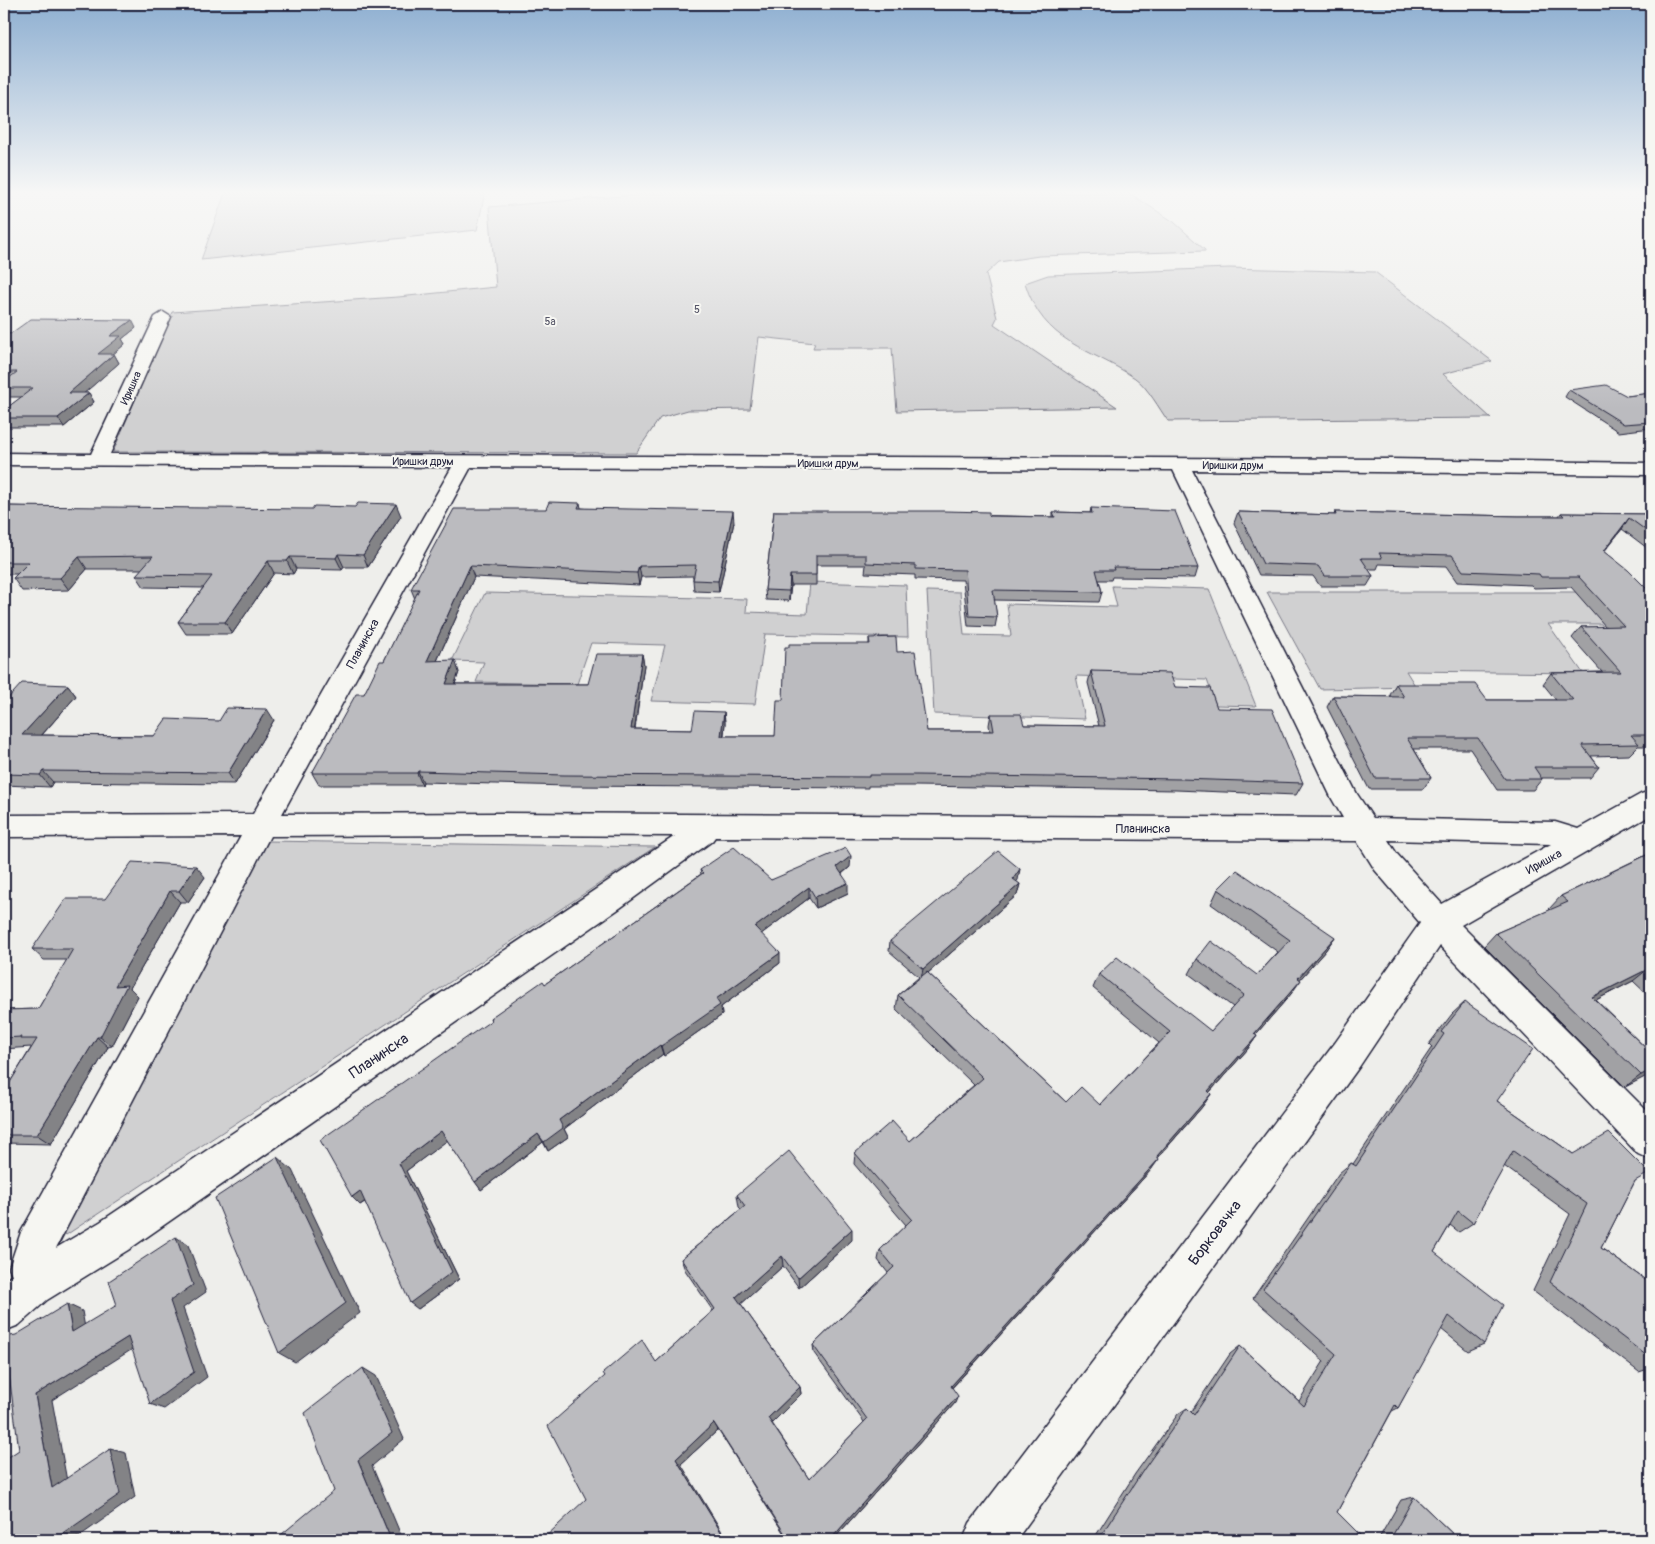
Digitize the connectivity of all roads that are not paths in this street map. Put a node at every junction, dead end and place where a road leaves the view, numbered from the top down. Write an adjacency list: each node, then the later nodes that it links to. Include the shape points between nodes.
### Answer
1 (163, 317): 3 (street, Иришка)
2 (4, 460): 3 (street, Иришки друм)
3 (98, 460): 4 (street, Иришки друм)
4 (464, 462): 5 (street, Иришки друм); 9 (street, Планинска)
5 (1180, 465): 6 (street, Иришки друм); 11 (street, via 1346,799)
6 (1651, 469)
7 (1651, 802): 12 (street, Иришка)
8 (4, 826): 9 (street, Планинска)
9 (261, 826): 10 (street, Планинска); 15 (street, Планинска, via 35,1246 30,1268)
10 (705, 826): 11 (street, Планинска); 15 (street, Планинска, via 702,833 593,910 114,1236)
11 (1365, 829): 12 (street, Планинска, via 1555,833); 13 (street, via 1398,878)
12 (1577, 844): 13 (street, Иришка)
13 (1438, 922): 14 (street); 17 (street, Борковачка, via 1347,1055)
14 (1651, 1142)
15 (46, 1277): 16 (street, Планинска)
16 (4, 1310)
17 (987, 1540)

